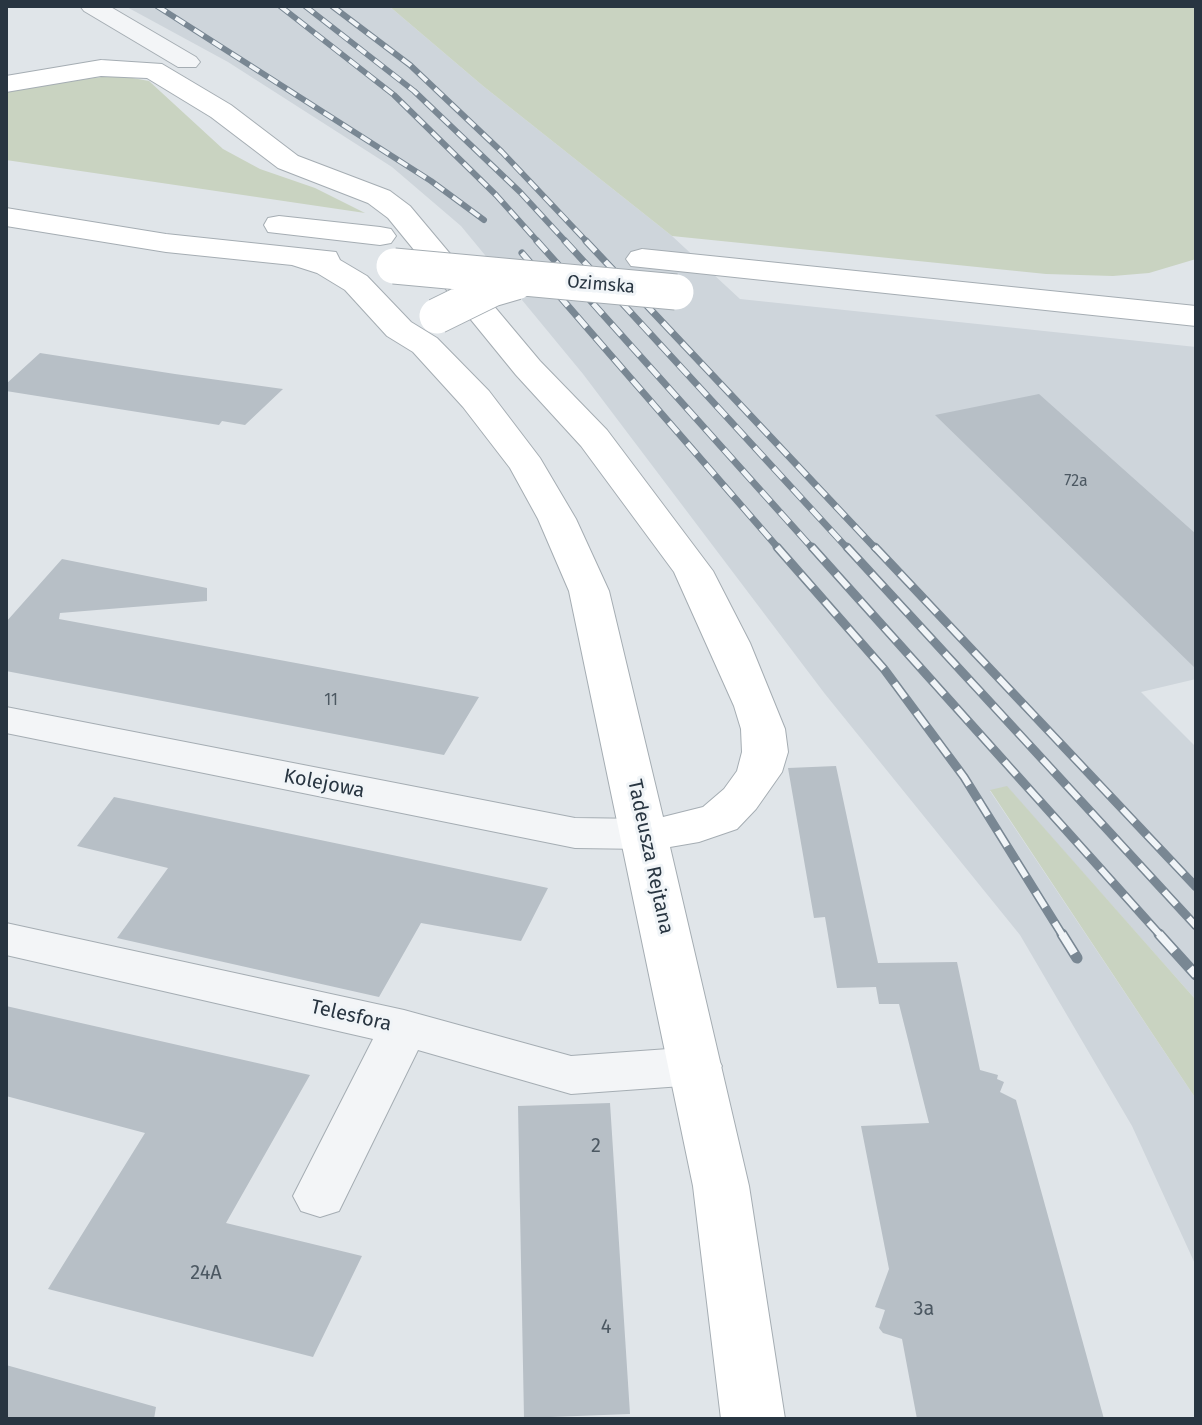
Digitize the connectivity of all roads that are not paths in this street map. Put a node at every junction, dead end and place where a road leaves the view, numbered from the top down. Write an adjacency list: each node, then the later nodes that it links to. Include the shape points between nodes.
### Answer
1 (92, 6): 2 (street)
2 (139, 49): 3 (street); 4 (street, via 101,68); 5 (street); 5 (street, via 187,62)
3 (6, 71)
4 (6, 84)
5 (221, 111): 20 (street, via 288,162 379,197 399,212 528,368 594,438 693,571 756,706 765,752 759,772 720,818 682,831)
6 (6, 190): 7 (street)
7 (86, 201)
8 (6, 217): 11 (street, Ozimska, via 166,243)
9 (247, 221): 10 (street)
10 (503, 246)
11 (295, 256): 13 (street, Ozimska, bridge); 17 (street, Tadeusza Rejtana, via 328,266 356,283 399,329)
12 (626, 257): 15 (street, Ozimska)
13 (542, 280): 17 (street, bridge, via 506,284); 18 (street, Ozimska, bridge)
14 (1196, 293): 15 (street)
15 (1050, 299): 16 (street, Ozimska)
16 (1196, 316)
17 (431, 331): 20 (street, Tadeusza Rejtana, via 509,442 574,555 589,591)
18 (1196, 347)
19 (6, 720): 20 (street, Kolejowa, via 561,831)
20 (644, 834): 23 (street, Tadeusza Rejtana)
21 (6, 939): 22 (street, Telesfora)
22 (404, 1028): 23 (street, Telesfora, via 571,1075); 24 (street)
23 (696, 1066): 25 (street, Tadeusza Rejtana, via 723,1201)
24 (320, 1196)
25 (753, 1419)

